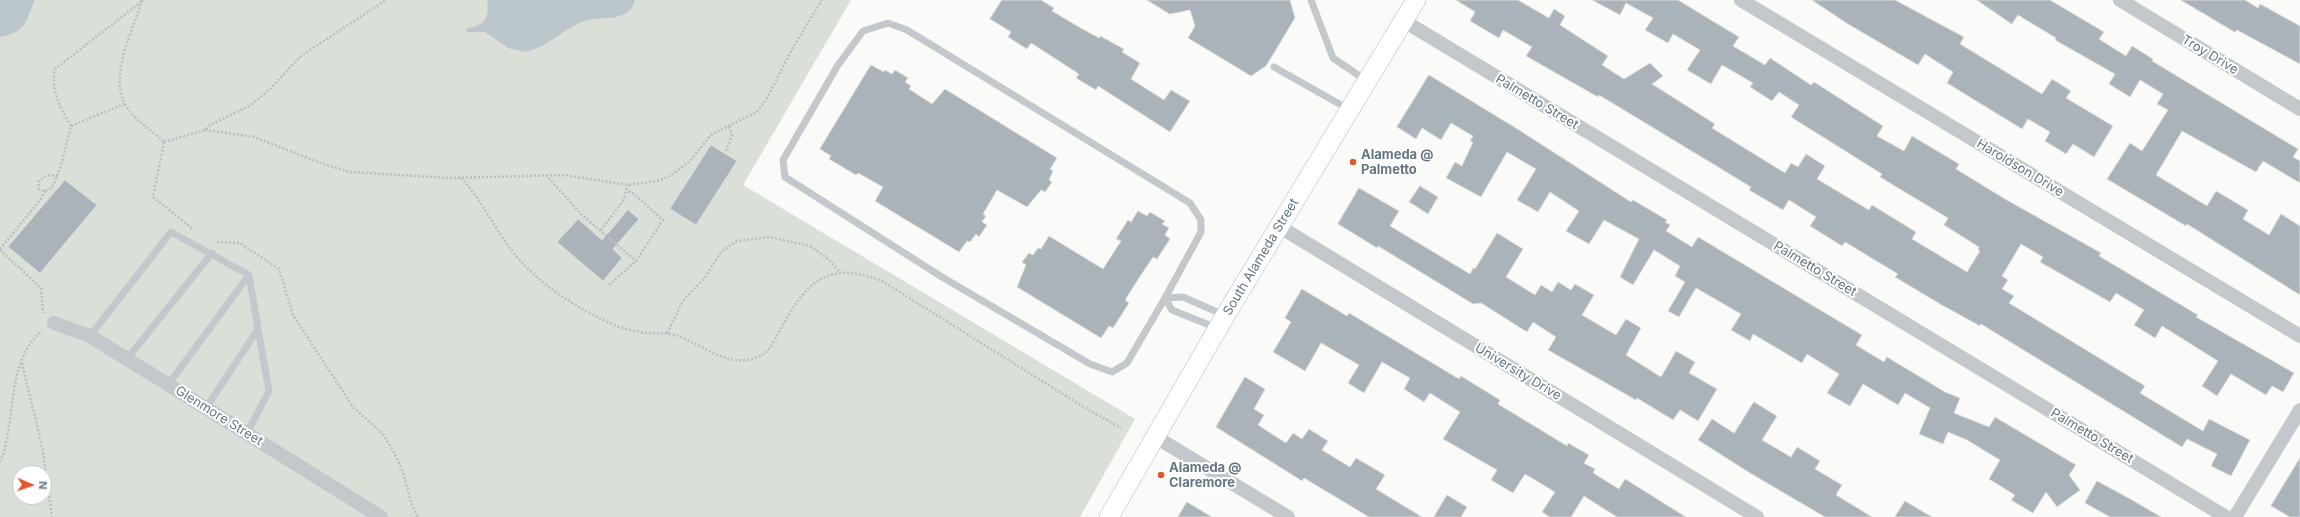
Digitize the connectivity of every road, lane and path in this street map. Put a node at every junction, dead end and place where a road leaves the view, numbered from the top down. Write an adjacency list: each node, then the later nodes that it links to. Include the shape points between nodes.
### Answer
1 (386, 0): 16 (path, via 301,56 251,105 210,125)
2 (822, 0): 15 (path, via 762,106 751,116)
3 (1311, 0): 10 (lane, via 1333,58)
4 (1740, 0): 42 (street, Haroldson Drive)
5 (2120, 0): 12 (street, Troy Drive)
6 (142, 1): 11 (path, via 122,60 121,90); 14 (path, via 55,69 53,75 56,94)
7 (1412, 1): 8 (main road, South Alameda Street)
8 (1404, 21): 10 (main road, South Alameda Street); 58 (street, Palmetto Street)
9 (1274, 67): 13 (lane)
10 (1367, 82): 13 (main road, South Alameda Street)
11 (124, 104): 14 (path); 17 (path)
12 (2300, 109)
13 (1350, 110): 25 (main road, South Alameda Street)
14 (71, 126): 20 (path)
15 (729, 126): 18 (path, via 732,136); 22 (path, via 706,138 689,162 668,177)
16 (205, 130): 17 (path); 21 (path, via 254,137 350,172)
17 (164, 142): 27 (path, via 153,197)
18 (726, 151)
19 (546, 175): 21 (path); 22 (path); 26 (path, via 582,214)
20 (58, 176): 23 (path, via 52,188); 23 (path, via 40,178 39,189)
21 (461, 178): 39 (path, via 482,203 510,249 549,285 611,324 649,333)
22 (628, 185): 24 (path)
23 (45, 191): 29 (path)
24 (628, 191): 26 (path); 31 (path, via 636,195 663,220)
25 (1280, 227): 37 (main road, South Alameda Street); 57 (street, University Drive)
26 (601, 230): 31 (path)
27 (199, 233)
28 (215, 241): 54 (path, via 225,244 240,243 279,269 293,315 349,402 382,434 393,450)
29 (0, 249): 36 (path, via 41,288)
30 (212, 253): 33 (lane); 41 (lane, via 171,232); 43 (lane)
31 (636, 260): 34 (path)
32 (840, 273): 39 (path, via 815,282 792,309 772,344 762,355 753,359 730,360 681,336); 39 (path, via 827,258 810,246 769,237 737,241 721,252 704,279 684,299); 48 (path, via 868,276 882,281)
33 (249, 275): 38 (lane); 45 (lane)
34 (609, 286)
35 (1165, 298): 35 (lane, via 1126,363 1112,372 1090,364 942,277 786,176 783,160 838,65 863,31 888,23 907,30 1190,204 1201,220 1201,232); 37 (lane, via 1183,297); 37 (lane, via 1172,310)
36 (46, 322): 40 (path); 40 (path); 41 (street, Glenmore Street)
37 (1221, 322): 50 (main road, South Alameda Street)
38 (258, 329): 46 (lane); 49 (lane, via 268,391)
39 (668, 333)
40 (40, 334): 44 (path, via 28,349)
41 (90, 336): 43 (street, Glenmore Street)
42 (2300, 336)
43 (127, 359): 45 (street, Glenmore Street)
44 (22, 364): 51 (path, via 17,377); 52 (path, via 43,451)
45 (168, 385): 46 (street, Glenmore Street)
46 (206, 408): 49 (street, Glenmore Street)
47 (2300, 410): 59 (street)
48 (1121, 428)
49 (247, 433): 53 (street, Glenmore Street)
50 (1154, 436): 55 (main road, South Alameda Street); 56 (street)
51 (0, 462)
52 (52, 517)
53 (381, 517)
54 (418, 517)
55 (1109, 517)
56 (1288, 517)
57 (1757, 517)
58 (2226, 517)
59 (2235, 517)

